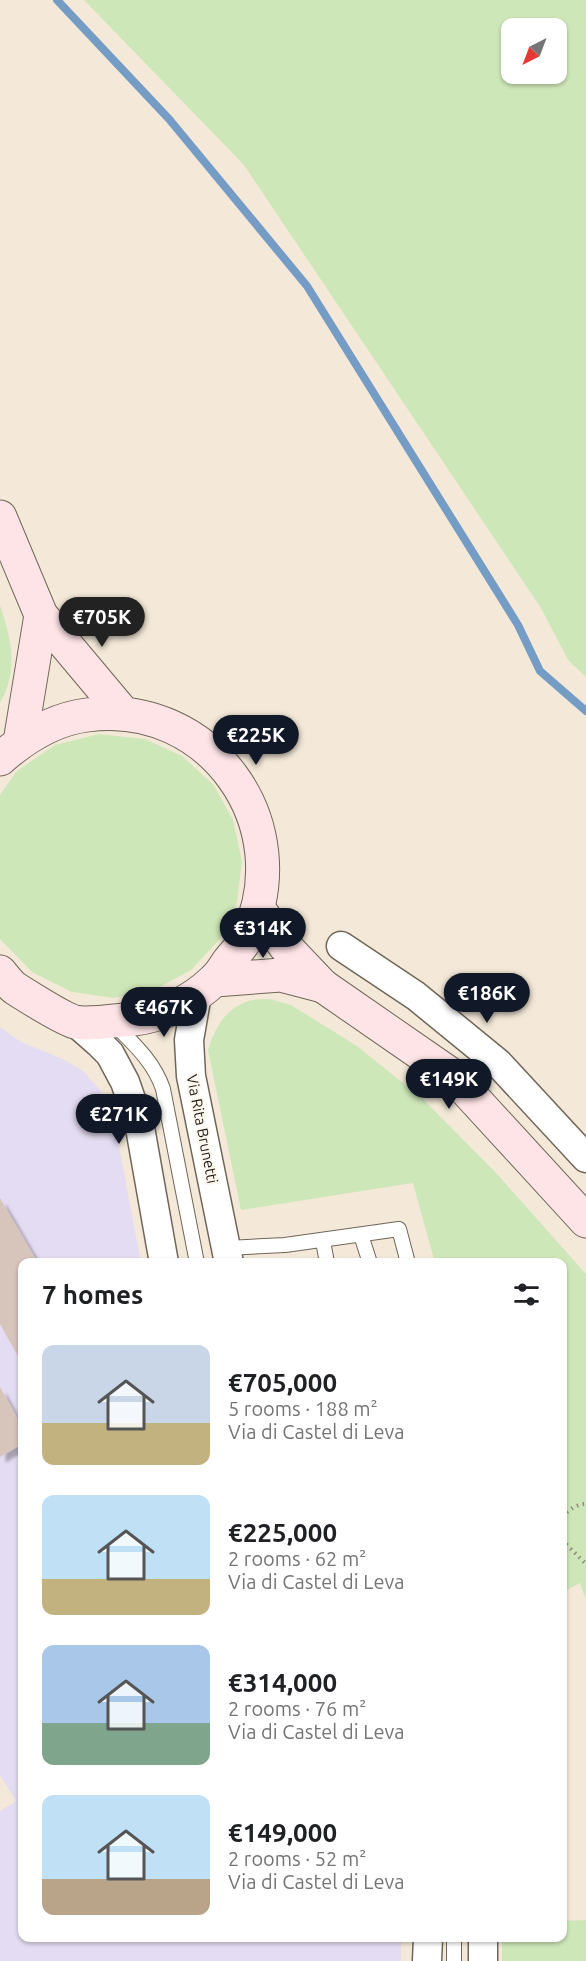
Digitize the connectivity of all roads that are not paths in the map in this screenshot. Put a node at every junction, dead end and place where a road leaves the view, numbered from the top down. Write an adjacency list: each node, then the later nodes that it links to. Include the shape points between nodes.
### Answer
1 (0, 517): 2 (street)
2 (41, 615): 3 (street); 4 (street)
3 (124, 714): 4 (street, via 87,714 52,724); 5 (street, via 161,722 195,740 224,765 246,796 259,832 263,870)
4 (10, 750)
5 (258, 908): 8 (street, via 285,946); 9 (street, via 246,939)
6 (341, 946): 12 (street, via 416,996 498,1063)
7 (0, 972): 11 (street, via 14,987)
8 (322, 986): 9 (street, via 280,975); 13 (street, via 453,1076)
9 (206, 987): 10 (street, via 171,1009); 16 (street, Via Rita Brunetti, via 189,1040 191,1076)
10 (111, 1021): 11 (street); 18 (lane, Via Rita Brunetti, via 158,1073)
11 (75, 1022): 17 (street, via 110,1054 125,1082 139,1122)
12 (586, 1158)
13 (586, 1221)
14 (361, 1235): 15 (lane); 20 (lane); 21 (lane, via 399,1229)
15 (323, 1241): 16 (lane); 19 (lane)
16 (228, 1255)
17 (163, 1258)
18 (196, 1258)
19 (326, 1258)
20 (368, 1258)
21 (407, 1258)
22 (428, 1942): 25 (street)
23 (454, 1942): 26 (lane)
24 (483, 1942): 27 (street)
25 (427, 1961)
26 (454, 1961)
27 (483, 1961)

